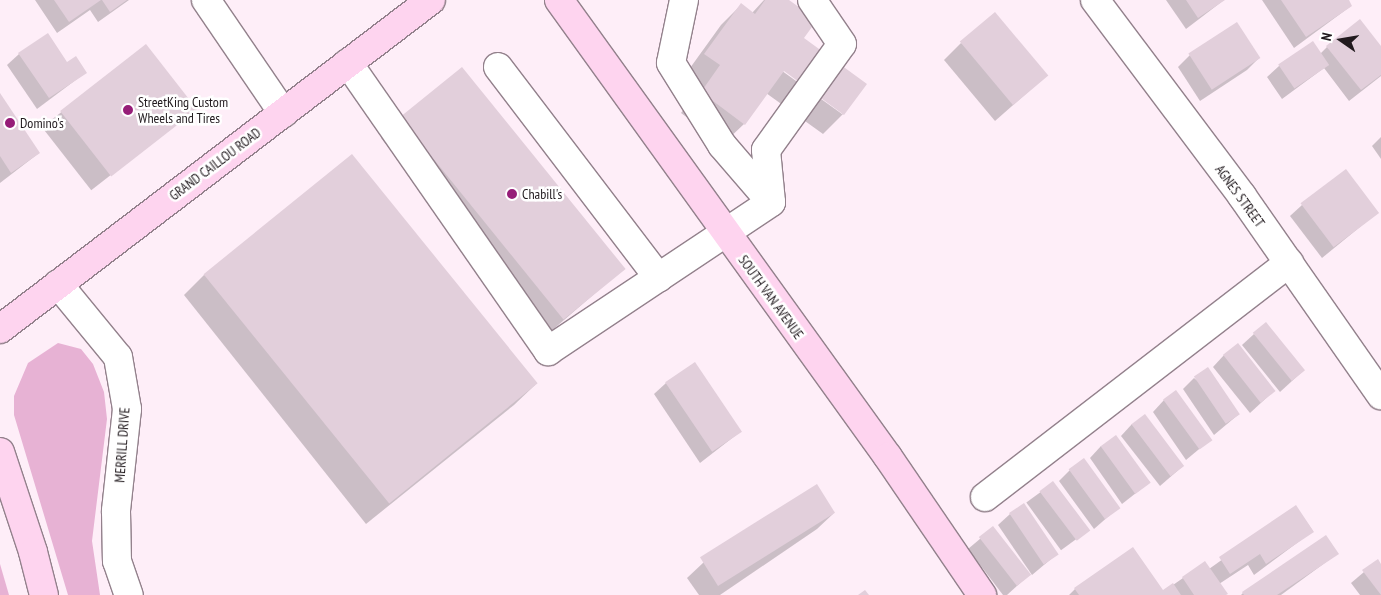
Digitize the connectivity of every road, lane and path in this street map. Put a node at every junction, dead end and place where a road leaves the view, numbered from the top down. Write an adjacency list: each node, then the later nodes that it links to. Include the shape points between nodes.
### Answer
1 (206, 0): 9 (street)
2 (430, 0): 7 (main road, GRAND CAILLOU ROAD)
3 (559, 0): 11 (main road, SOUTH VAN AVENUE)
4 (684, 0): 10 (street, via 671,63 722,145)
5 (812, 0): 10 (street, via 842,44 766,150)
6 (1095, 0): 12 (street, AGNES STREET)
7 (348, 63): 9 (main road, GRAND CAILLOU ROAD); 13 (street, via 548,351)
8 (498, 67): 13 (street)
9 (282, 113): 14 (main road, GRAND CAILLOU ROAD)
10 (771, 202): 11 (street)
11 (726, 235): 13 (street); 21 (main road, SOUTH VAN AVENUE, via 888,458)
12 (1289, 263): 16 (street, AGNES STREET); 18 (street)
13 (659, 278)
14 (58, 284): 15 (main road, GRAND CAILLOU ROAD); 20 (street, MERRILL DRIVE, via 118,358 128,409 116,511 117,561)
15 (0, 329)
16 (1381, 395)
17 (0, 452): 19 (main road)
18 (986, 497)
19 (44, 595)
20 (129, 595)
21 (982, 595)

